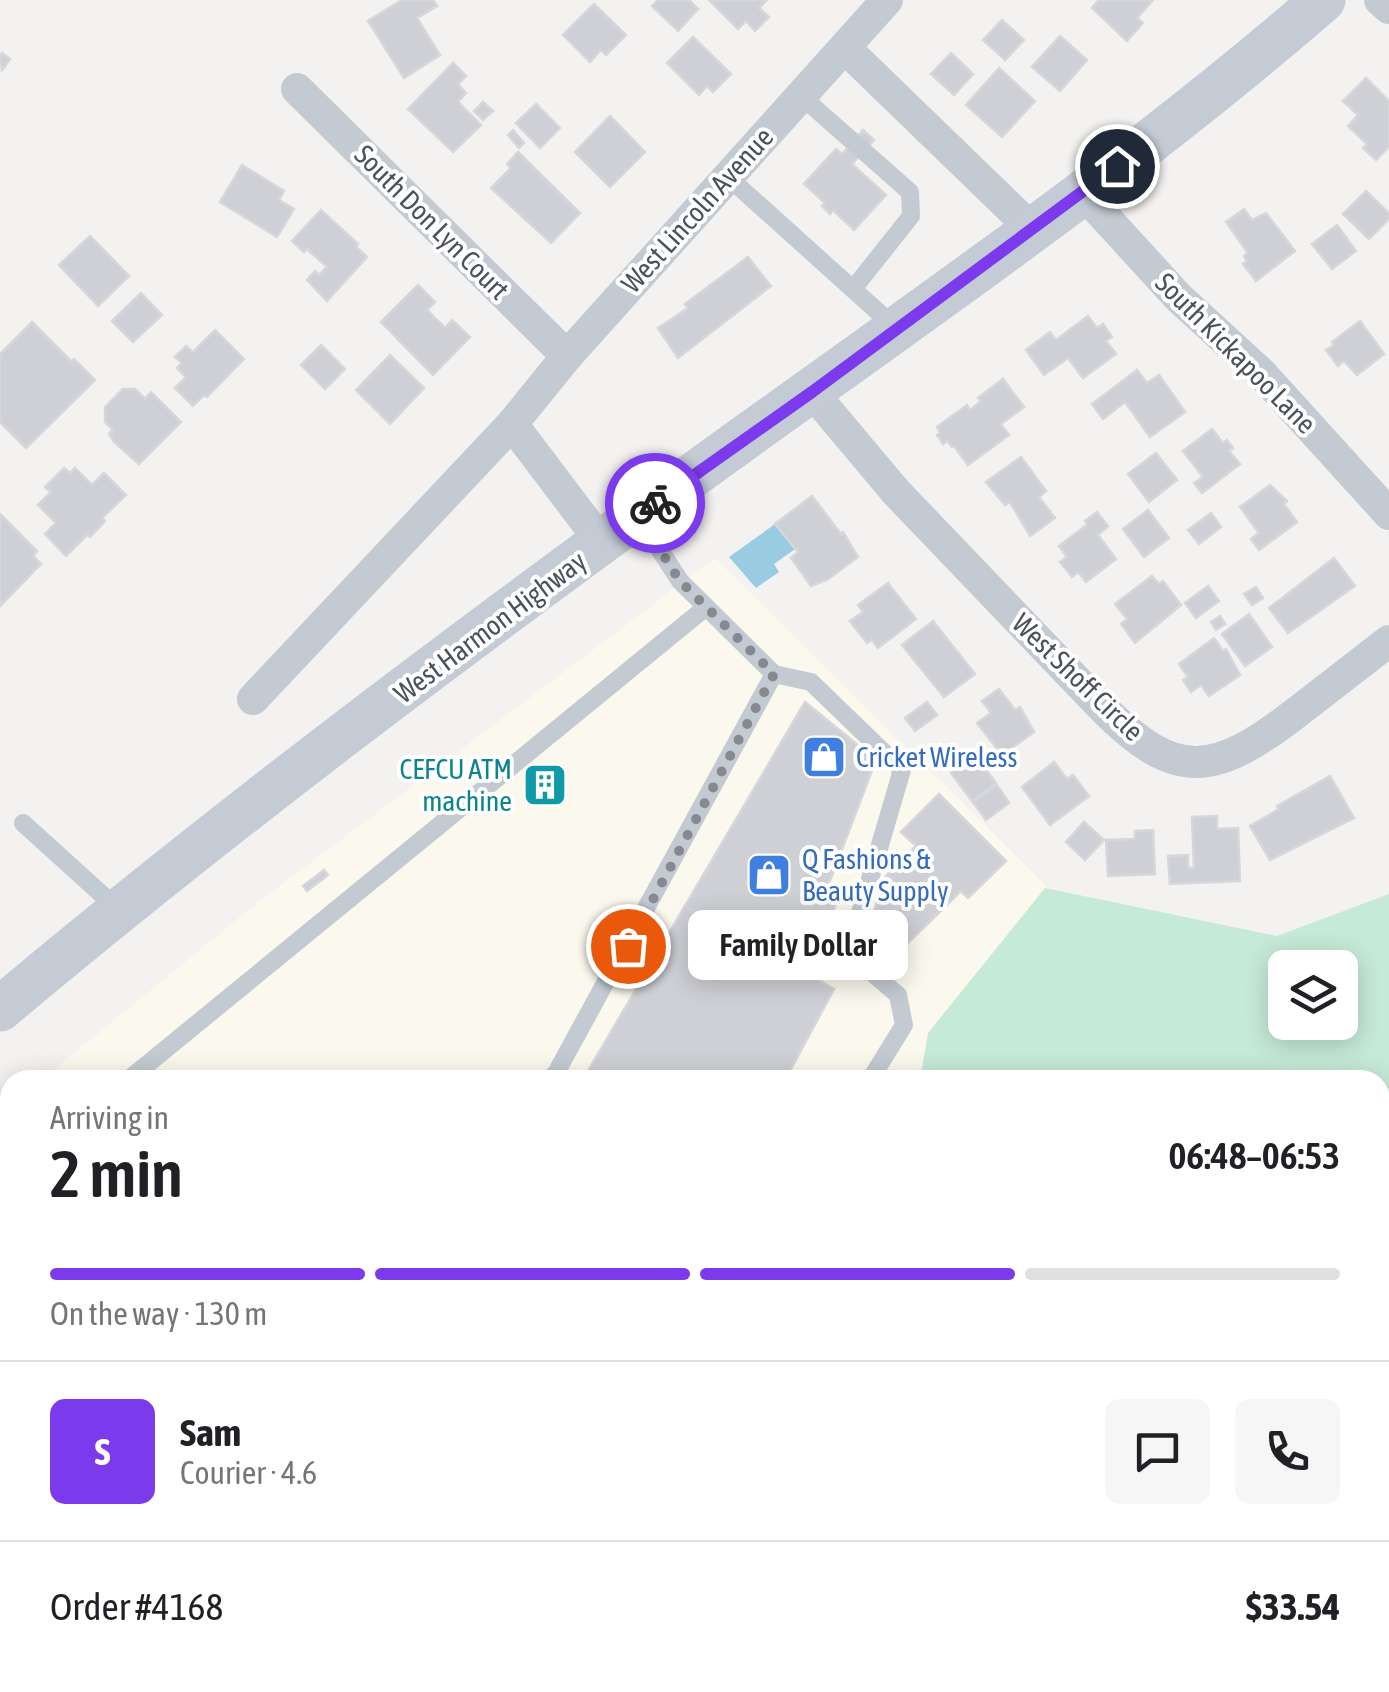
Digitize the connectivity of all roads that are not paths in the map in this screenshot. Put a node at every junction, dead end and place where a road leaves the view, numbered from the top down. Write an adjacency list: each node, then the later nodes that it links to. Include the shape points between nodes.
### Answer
1 (1323, 0): 9 (main road, West Harmon Highway)
2 (1380, 0): 4 (street)
3 (883, 1): 5 (street, West Lincoln Avenue)
4 (1389, 8)
5 (846, 48): 7 (street, West Lincoln Avenue); 10 (street)
6 (297, 89): 13 (street, South Don Lyn Court)
7 (800, 95): 8 (street, West Lincoln Avenue); 11 (lane, via 910,192 911,216)
8 (727, 176): 11 (lane); 13 (street, West Lincoln Avenue)
9 (1082, 193): 10 (main road, West Harmon Highway); 16 (street, South Kickapoo Lane, via 1178,297 1261,372)
10 (1032, 229): 12 (main road, West Harmon Highway)
11 (853, 289): 12 (lane)
12 (896, 328): 14 (main road, West Harmon Highway)
13 (567, 356): 15 (street, West Lincoln Avenue)
14 (812, 392): 17 (main road, West Harmon Highway); 20 (street, West Shoff Circle, via 896,492 1119,724 1164,756 1215,760 1254,745)
15 (512, 424): 18 (street); 22 (street, West Lincoln Avenue)
16 (1389, 514)
17 (638, 516): 18 (main road, West Harmon Highway); 19 (lane)
18 (602, 543): 24 (main road, West Harmon Highway)
19 (705, 608): 21 (lane); 26 (lane)
20 (1389, 642)
21 (774, 674): 27 (lane); 28 (lane, via 811,682 902,770 852,940 870,971 898,996 904,1025)
22 (253, 699)
23 (23, 822): 24 (lane)
24 (119, 910): 25 (main road, West Harmon Highway)
25 (0, 1009)
26 (140, 1070)
27 (558, 1070)
28 (876, 1070)

